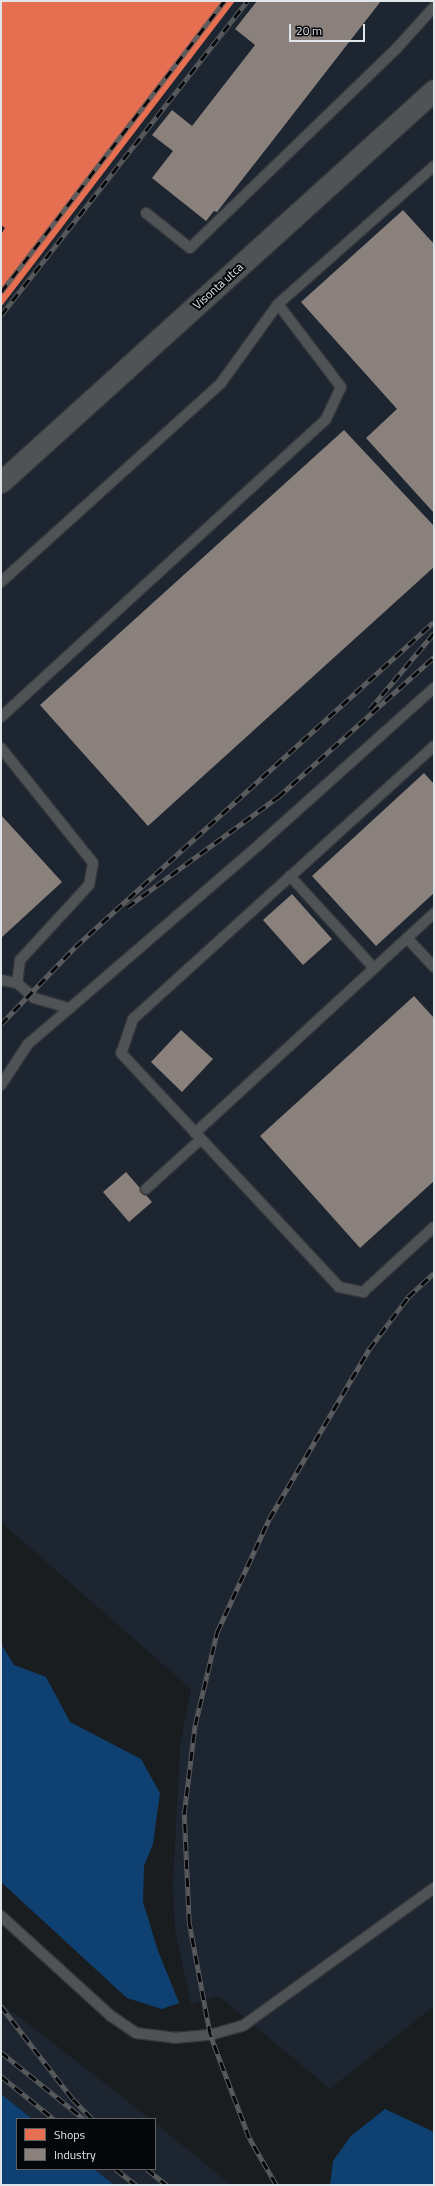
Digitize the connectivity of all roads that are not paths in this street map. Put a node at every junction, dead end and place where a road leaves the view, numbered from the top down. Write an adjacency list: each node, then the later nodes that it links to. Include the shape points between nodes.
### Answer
1 (434, 8): 4 (lane, via 397,48 190,248)
2 (434, 90): 6 (street, Visonta utca)
3 (434, 166): 5 (lane)
4 (146, 213)
5 (278, 304): 7 (lane, via 221,383); 9 (lane, via 341,387 326,419)
6 (1, 482)
7 (1, 582)
8 (434, 688): 19 (lane, via 260,844)
9 (1, 717)
10 (1, 748): 18 (lane, via 93,863 89,885 20,960)
11 (433, 750): 12 (lane)
12 (290, 876): 16 (lane); 21 (lane, via 133,1019 121,1053)
13 (434, 913): 14 (lane)
14 (407, 938): 15 (lane); 16 (lane)
15 (434, 967)
16 (374, 968): 21 (lane)
17 (1, 980): 18 (lane)
18 (17, 983): 19 (lane, via 34,998)
19 (70, 1008): 20 (lane, via 28,1044)
20 (1, 1085)
21 (198, 1136): 22 (lane); 23 (lane, via 339,1287 363,1292)
22 (146, 1189)
23 (434, 1227)
24 (434, 1888): 25 (lane, via 244,2025 210,2035 174,2038 136,2033 111,2016)
25 (1, 1916)

